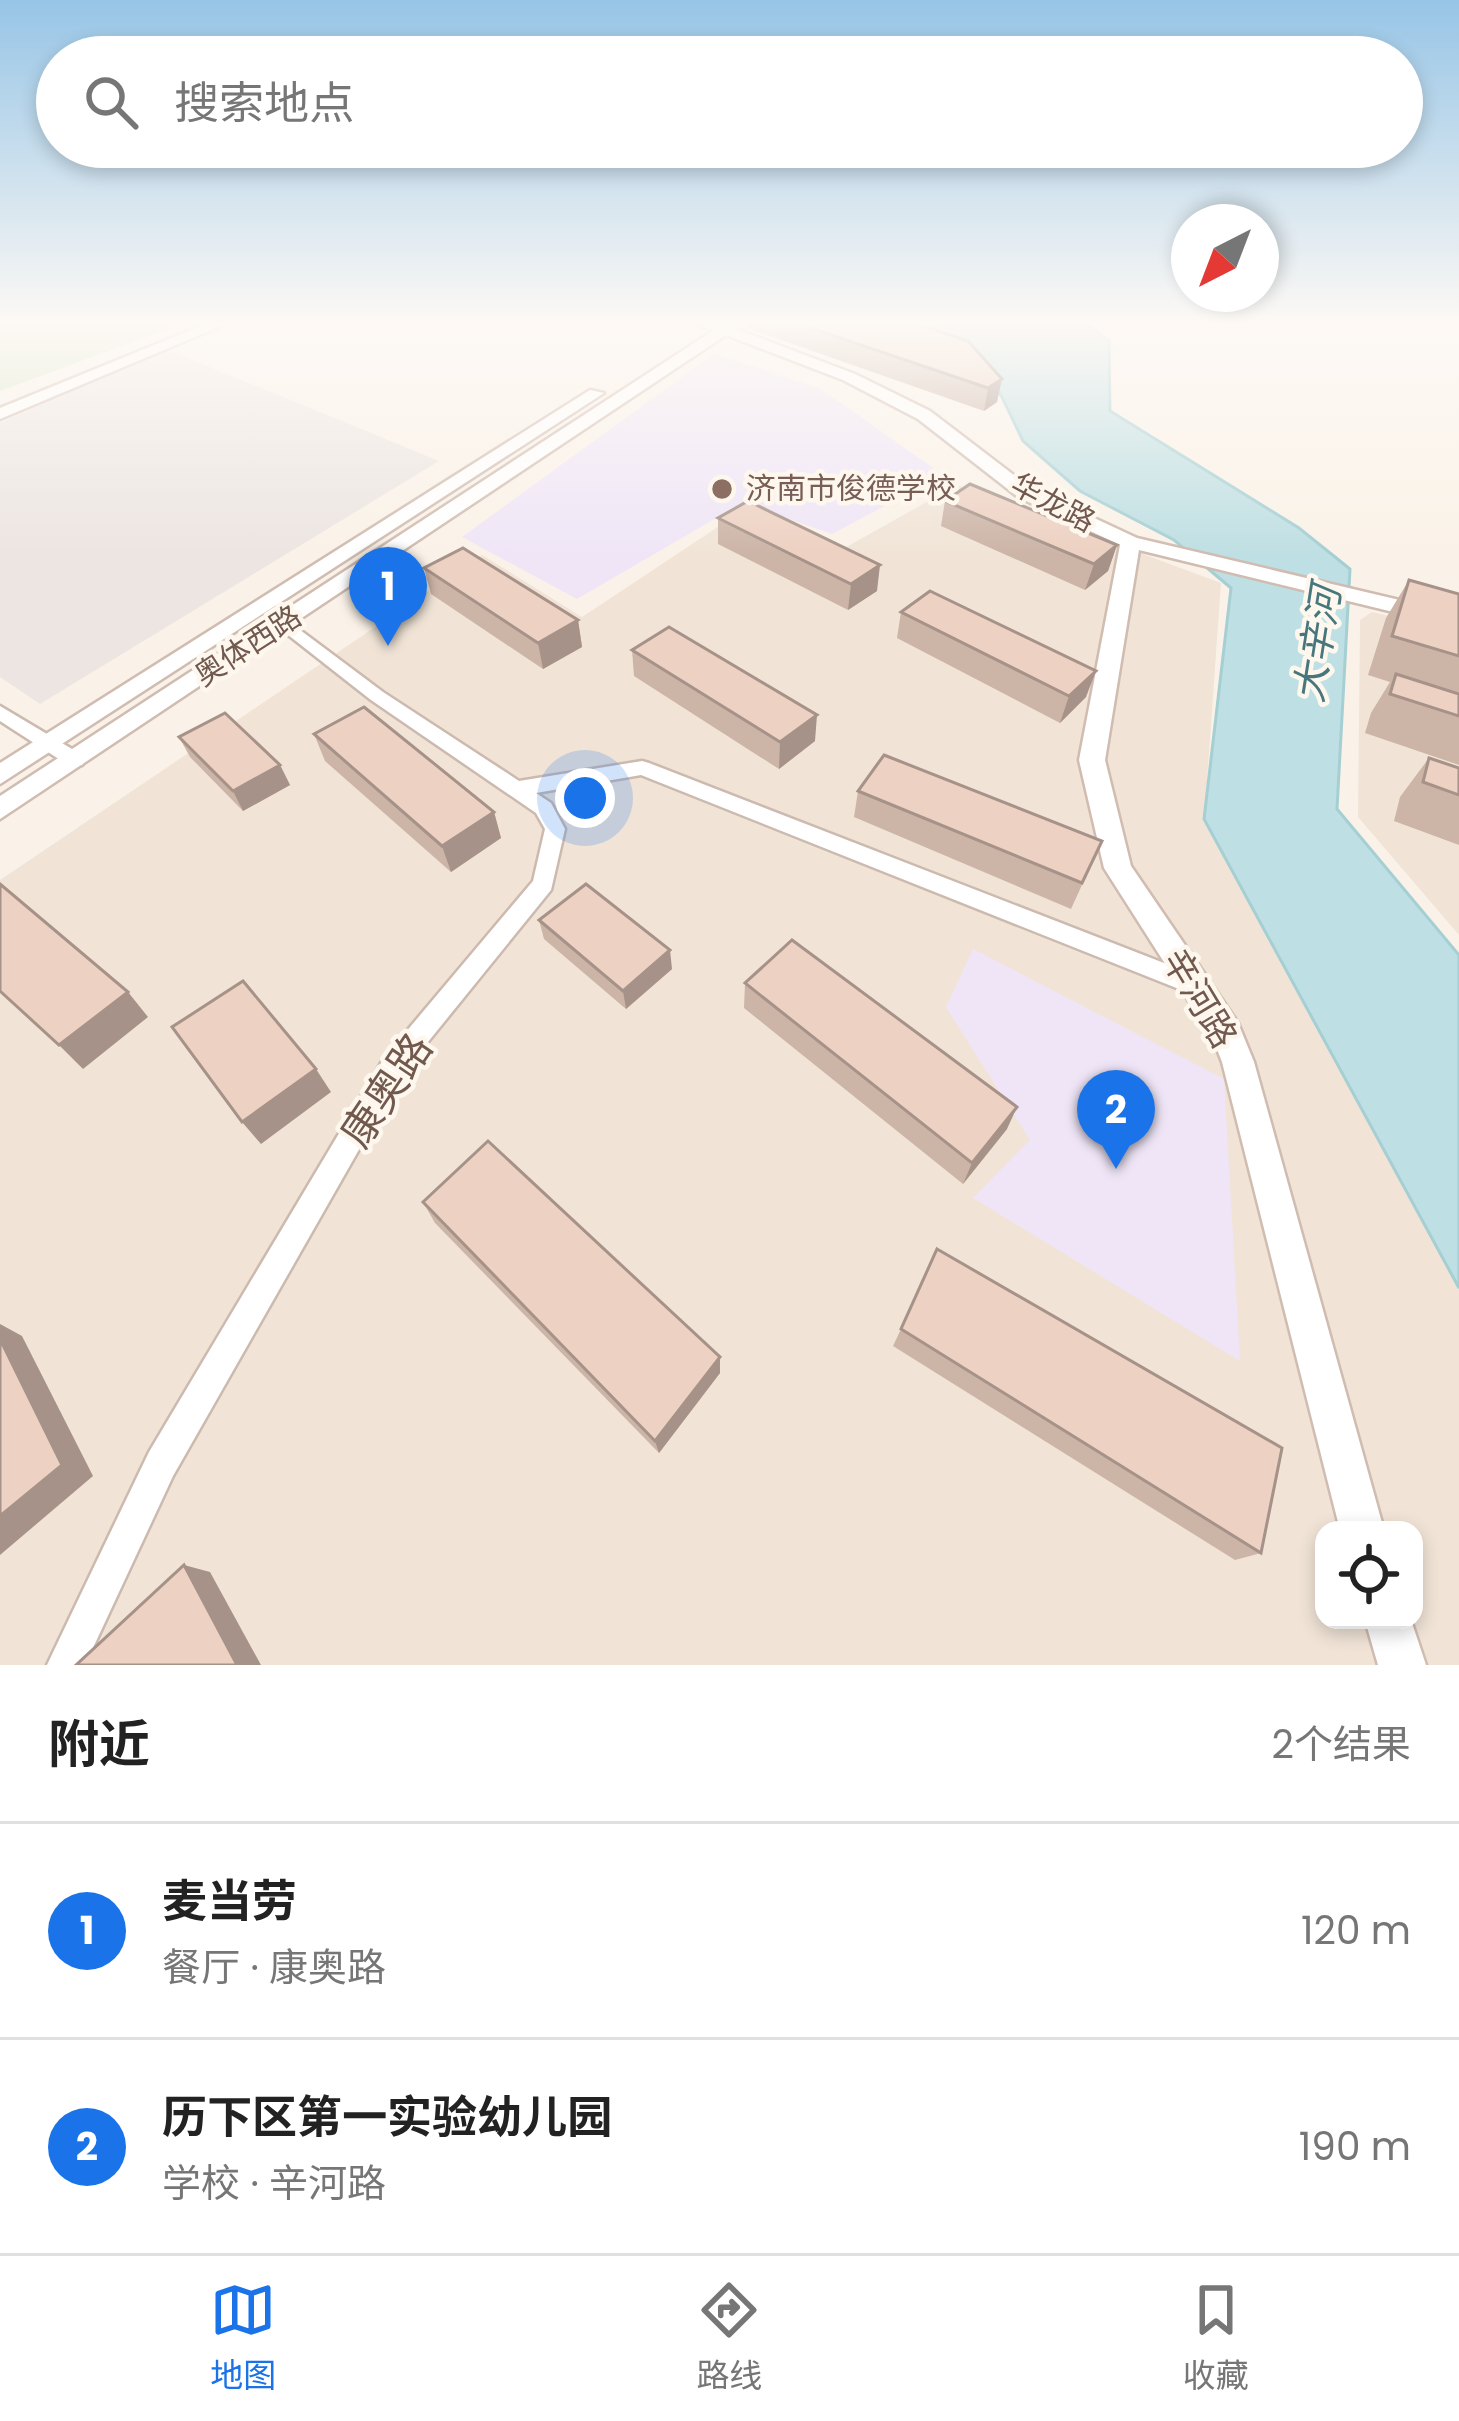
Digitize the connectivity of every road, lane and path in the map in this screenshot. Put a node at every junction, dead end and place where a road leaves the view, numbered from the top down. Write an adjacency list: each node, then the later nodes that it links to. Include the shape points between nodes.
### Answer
1 (30, 401): 5 (main road)
2 (594, 401): 10 (main road, 奥体西路)
3 (605, 401): 8 (main road, 奥体西路)
4 (896, 401): 6 (main road, 华龙路, via 1025,493)
5 (0, 413)
6 (1130, 542): 7 (main road, 华龙路); 15 (main road, 辛河路, via 1092,760 1118,868)
7 (1459, 621)
8 (284, 623): 11 (main road, 奥体西路); 13 (street, 康奥路)
9 (0, 712): 10 (street)
10 (50, 744): 11 (street); 12 (main road, 奥体西路)
11 (75, 760): 14 (main road, 奥体西路)
12 (0, 775)
13 (515, 789): 15 (street, via 642,768); 18 (street, 康奥路, via 544,808 555,829 543,884 393,1066 161,1464)
14 (0, 809)
15 (1192, 984): 16 (main road, 辛河路, via 1227,1033 1244,1079)
16 (1359, 1521)
17 (1391, 1629): 19 (main road)
18 (67, 1665)
19 (1402, 1665)

